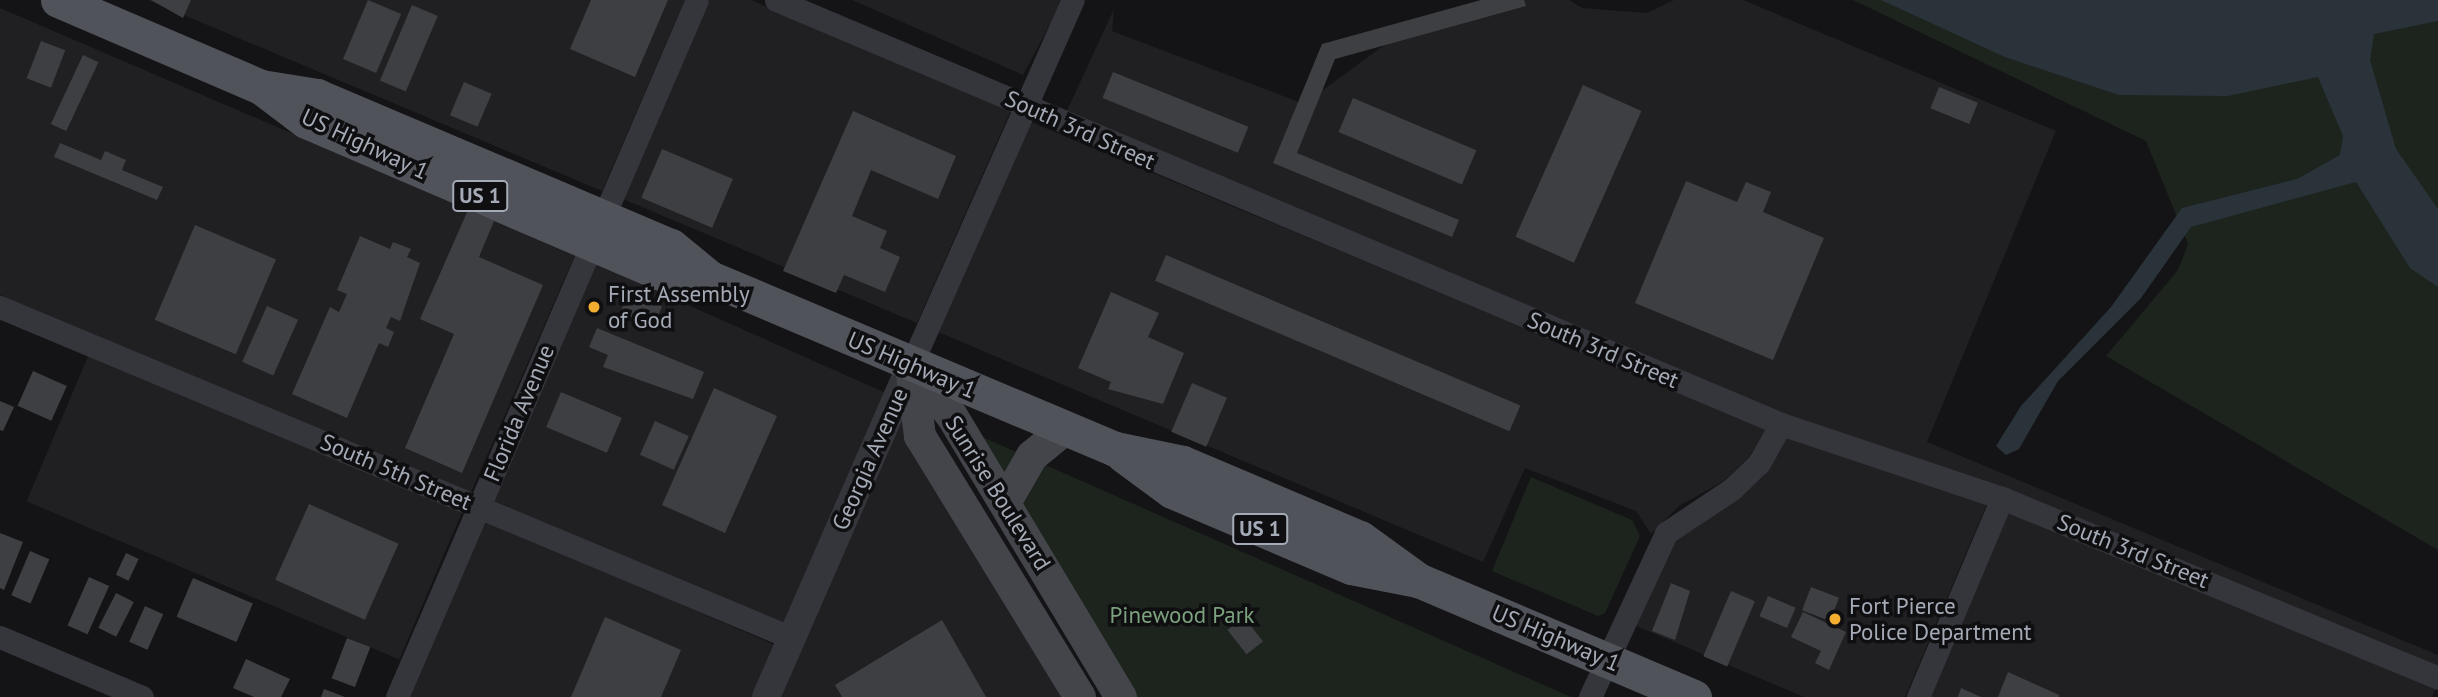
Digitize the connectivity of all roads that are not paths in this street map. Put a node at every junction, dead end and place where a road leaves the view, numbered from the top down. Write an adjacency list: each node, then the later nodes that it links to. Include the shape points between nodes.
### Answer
1 (58, 0): 6 (main road, US Highway 1 / US 1, via 261,87 306,121)
2 (697, 0): 6 (street, Florida Avenue)
3 (776, 0): 5 (street, South 3rd Street)
4 (1073, 0): 5 (street, Georgia Avenue)
5 (1026, 105): 8 (street, Georgia Avenue); 9 (street, South 3rd Street)
6 (597, 231): 8 (main road, US Highway 1 / US 1, via 661,273 710,278); 13 (street, Florida Avenue)
7 (0, 307): 13 (street, South 5th Street)
8 (911, 365): 10 (main road, US Highway 1 / US 1); 12 (main road, Sunrise Boulevard, via 952,416); 15 (street, Georgia Avenue); 21 (main road, Sunrise Boulevard, via 920,436)
9 (1781, 424): 11 (street, South 3rd Street); 16 (street, via 1765,456 1732,489 1665,533)
10 (1065, 429): 12 (main road, via 1032,456); 16 (main road, US Highway 1 / US 1, via 1115,449 1183,463 1360,538 1418,580)
11 (2002, 498): 17 (street, South 3rd Street); 25 (street)
12 (1005, 503): 22 (main road, Sunrise Boulevard)
13 (479, 506): 15 (street, South 5th Street); 19 (street, Florida Avenue)
14 (0, 637): 18 (street)
15 (792, 638): 20 (street, Georgia Avenue)
16 (1606, 659): 23 (street); 24 (main road, US Highway 1 / US 1)
17 (2438, 678)
18 (142, 697)
19 (397, 697)
20 (766, 697)
21 (1080, 697)
22 (1121, 697)
23 (1590, 697)
24 (1694, 697)
25 (1918, 697)

